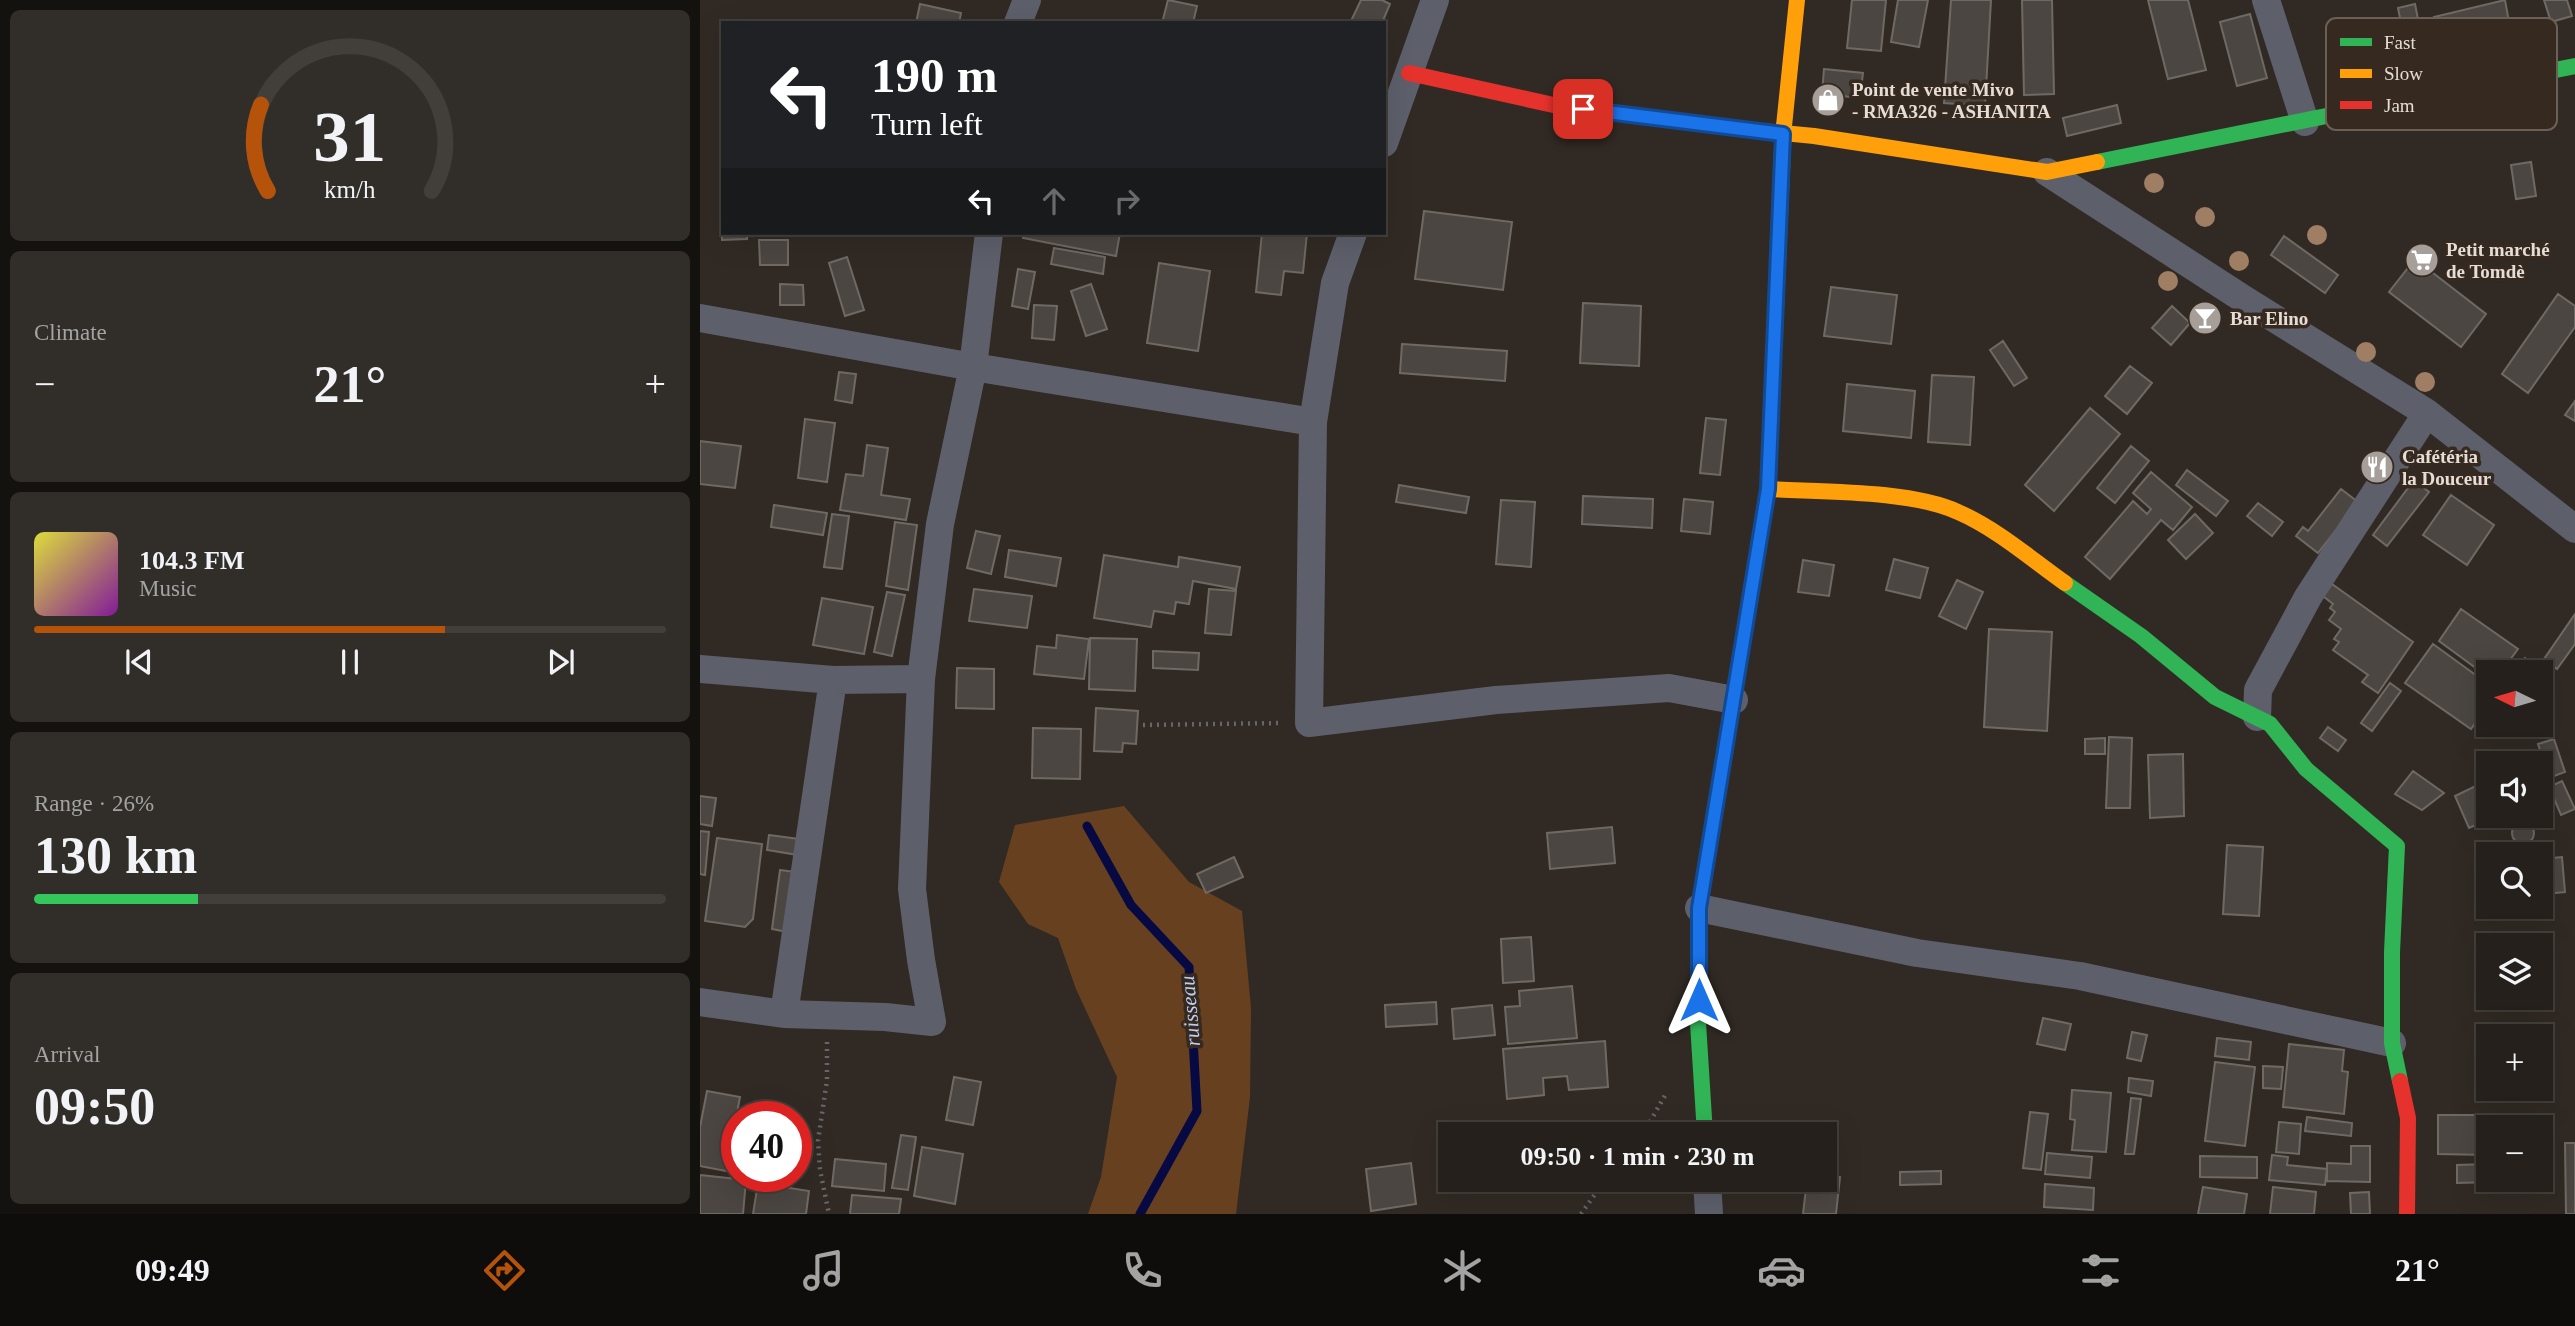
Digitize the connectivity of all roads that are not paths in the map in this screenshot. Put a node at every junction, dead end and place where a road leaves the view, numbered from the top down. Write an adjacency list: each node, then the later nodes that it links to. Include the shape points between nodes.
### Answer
1 (1027, 0): 5 (street)
2 (1435, 0): 8 (street)
3 (1797, 0): 11 (street)
4 (2266, 0): 10 (street)
5 (1019, 21)
6 (2575, 66): 7 (street)
7 (2557, 70)
8 (1409, 73): 11 (street, via 1558,106); 12 (street)
9 (2326, 118): 10 (street)
10 (2305, 122): 13 (street)
11 (1783, 134): 13 (street); 20 (street)
12 (1386, 136)
13 (2047, 172): 18 (street)
14 (989, 235): 17 (street)
15 (1352, 235): 19 (street, via 1335,283)
16 (700, 318): 17 (street)
17 (973, 367): 19 (street); 23 (street, via 940,524)
18 (2427, 413): 21 (street); 26 (street, via 2308,597 2258,690)
19 (1313, 422): 25 (street, via 1309,723 1496,700 1669,688)
20 (1768, 489): 25 (street); 26 (street, via 1910,498 1957,510 2141,636 2215,697)
21 (2575, 529)
22 (700, 669): 24 (street)
23 (921, 679): 24 (street); 29 (street, via 912,889 932,1022)
24 (833, 680): 29 (street)
25 (1734, 700): 27 (street)
26 (2257, 717): 30 (street, via 2270,724 2306,769 2397,846)
27 (1699, 908): 30 (street, via 1917,953 2080,976); 31 (street, via 1698,1023)
28 (700, 1002): 29 (street)
29 (784, 1014)
30 (2392, 1043): 34 (street, via 2408,1118)
31 (1704, 1122)
32 (1708, 1192): 33 (street)
33 (1709, 1214)
34 (2407, 1214)

